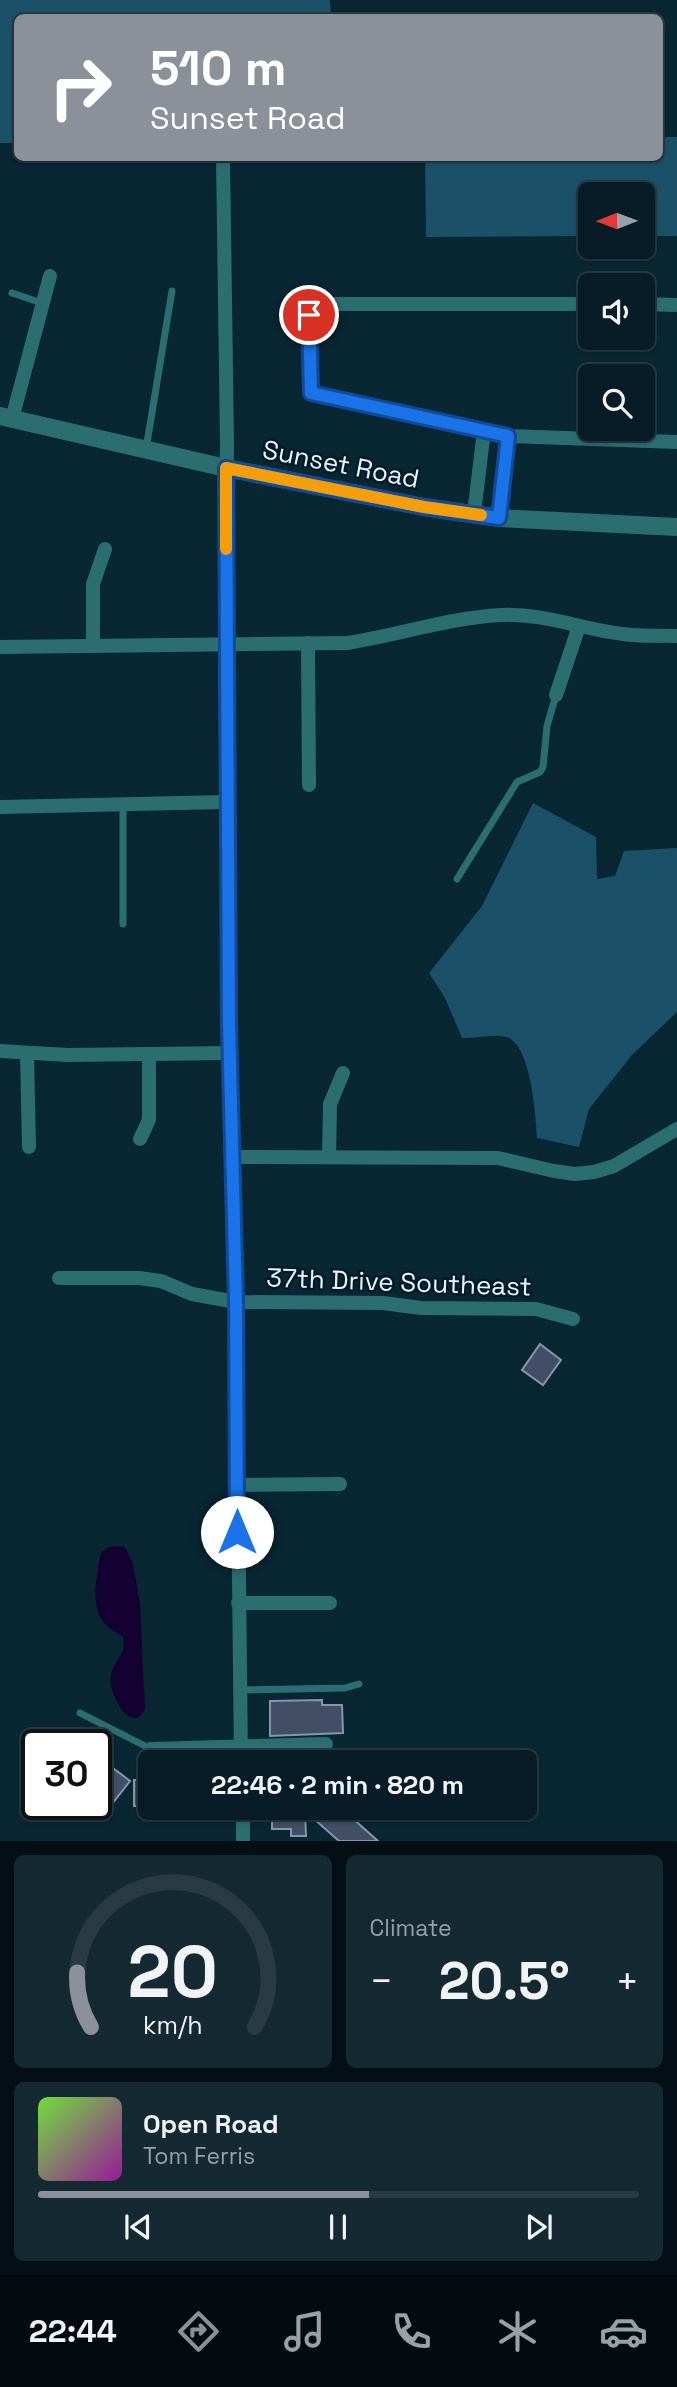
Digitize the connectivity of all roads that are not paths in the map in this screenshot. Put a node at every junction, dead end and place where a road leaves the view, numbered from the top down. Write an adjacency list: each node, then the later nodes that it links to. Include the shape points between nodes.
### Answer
1 (223, 161): 14 (street)
2 (50, 276): 5 (street)
3 (172, 292): 13 (lane)
4 (12, 293): 5 (lane)
5 (43, 303): 9 (street)
6 (578, 304): 10 (street, via 322,304 309,315 311,393)
7 (655, 304): 8 (street)
8 (677, 305)
9 (6, 418): 13 (street, Sunset Road)
10 (484, 430): 11 (street); 15 (street)
11 (508, 436): 12 (street); 16 (street)
12 (677, 442)
13 (146, 449): 14 (street, Sunset Road)
14 (226, 468): 15 (street, Sunset Road); 21 (street)
15 (474, 514): 16 (street, Sunset Road)
16 (499, 518): 17 (street, Sunset Road)
17 (677, 527)
18 (105, 549): 23 (street, via 93,584)
19 (579, 626): 20 (street, via 625,635); 22 (street, via 544,617 503,615 426,625 347,643); 25 (street)
20 (677, 636)
21 (226, 643): 22 (street); 23 (street); 27 (street)
22 (308, 643): 26 (street)
23 (93, 645): 24 (street)
24 (0, 646)
25 (556, 695): 30 (lane, via 543,767 517,782)
26 (309, 785)
27 (226, 802): 28 (street); 33 (street)
28 (122, 804): 29 (street); 31 (lane)
29 (0, 807)
30 (457, 879)
31 (123, 924)
32 (0, 1052): 34 (street)
33 (229, 1053): 35 (street); 40 (street)
34 (27, 1054): 35 (street); 39 (street)
35 (149, 1054): 38 (street, via 149,1120)
36 (343, 1073): 41 (street, via 330,1104)
37 (676, 1132): 41 (street, via 614,1166 575,1174 498,1158)
38 (140, 1139)
39 (29, 1147)
40 (233, 1157): 41 (street); 43 (street)
41 (329, 1157)
42 (59, 1278): 43 (street, 37th Drive Southeast, via 139,1278)
43 (236, 1302): 44 (street, 37th Drive Southeast, via 536,1309); 45 (street)
44 (573, 1319)
45 (237, 1485): 46 (street); 47 (street)
46 (340, 1485)
47 (238, 1603): 48 (street); 50 (street)
48 (330, 1603)
49 (359, 1684): 50 (lane)
50 (240, 1690): 53 (street)
51 (80, 1713): 54 (lane)
52 (326, 1744): 53 (street)
53 (241, 1746): 54 (street); 55 (street)
54 (151, 1749)
55 (241, 1750)
56 (243, 1820): 57 (street)
57 (243, 1841)

